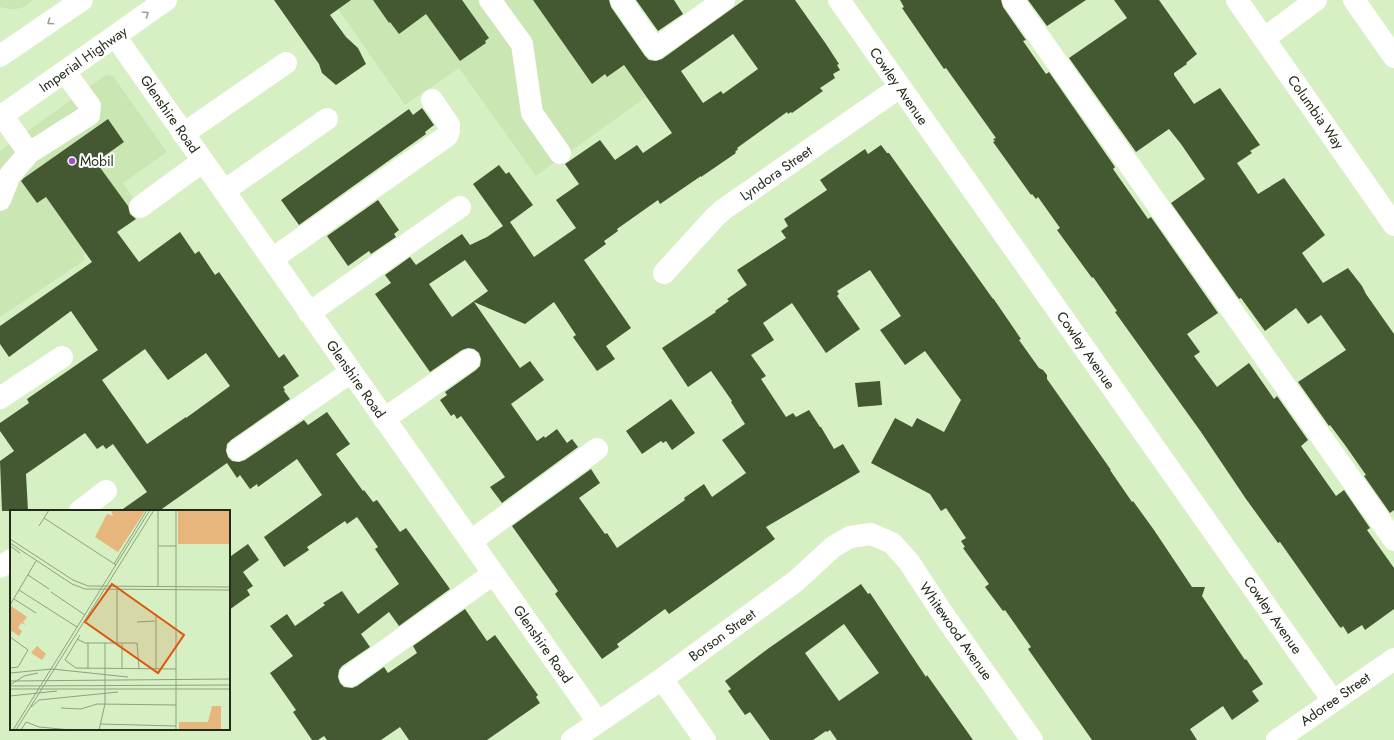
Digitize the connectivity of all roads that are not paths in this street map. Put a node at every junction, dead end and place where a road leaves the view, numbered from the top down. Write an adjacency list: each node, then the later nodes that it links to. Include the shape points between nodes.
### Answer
1 (82, 0): 13 (street, one-way to 13)
2 (166, 0): 11 (street, Imperial Highway, one-way to 2)
3 (490, 0): 23 (street, via 522,44 532,113)
4 (620, 0): 5 (street, via 654,49)
5 (724, 0)
6 (839, 0): 17 (street, Cowley Avenue)
7 (1013, 0): 43 (street)
8 (1237, 0): 12 (street, Columbia Way)
9 (1316, 0): 12 (street)
10 (1354, 0): 14 (street)
11 (114, 36): 16 (street, Imperial Highway); 21 (street, Glenshire Road)
12 (1265, 38): 29 (street, Columbia Way)
13 (0, 56)
14 (1394, 57)
15 (286, 63): 21 (street)
16 (65, 72): 19 (street, Imperial Highway); 22 (street, via 90,106 88,115)
17 (900, 87): 31 (street, Lyndora Street, via 724,209); 51 (street, Cowley Avenue)
18 (432, 100): 30 (street, via 449,125 447,136)
19 (1, 116): 22 (street)
20 (327, 119): 25 (street)
21 (183, 134): 24 (street, Glenshire Road)
22 (30, 153): 26 (street, via 10,175)
23 (560, 153)
24 (203, 161): 25 (street, Glenshire Road); 27 (street)
25 (224, 192): 30 (street, Glenshire Road)
26 (0, 200)
27 (140, 207)
28 (460, 207): 32 (street)
29 (1394, 225)
30 (272, 259): 32 (street, Glenshire Road)
31 (664, 273)
32 (309, 313): 35 (street, Glenshire Road)
33 (62, 357): 36 (street)
34 (469, 360): 37 (street)
35 (351, 372): 37 (street, Glenshire Road); 39 (street)
36 (0, 398)
37 (384, 419): 44 (street, Glenshire Road)
38 (598, 449): 44 (street)
39 (238, 450)
40 (106, 491): 41 (street)
41 (81, 510)
42 (871, 534): 50 (street, Borson Street, via 850,537 833,547 796,581); 55 (street, Whitewood Avenue, via 892,542 909,562)
43 (1394, 540)
44 (471, 541): 47 (street, Glenshire Road)
45 (10, 561): 46 (street)
46 (0, 567)
47 (493, 574): 49 (street); 52 (street, Glenshire Road)
48 (1394, 659): 51 (street, Adoree Street)
49 (350, 676)
50 (662, 679): 52 (street, Borson Street); 54 (street)
51 (1333, 701): 56 (street, Adoree Street)
52 (598, 722): 53 (street, Borson Street)
53 (572, 740)
54 (705, 740)
55 (1032, 740)
56 (1277, 740)

